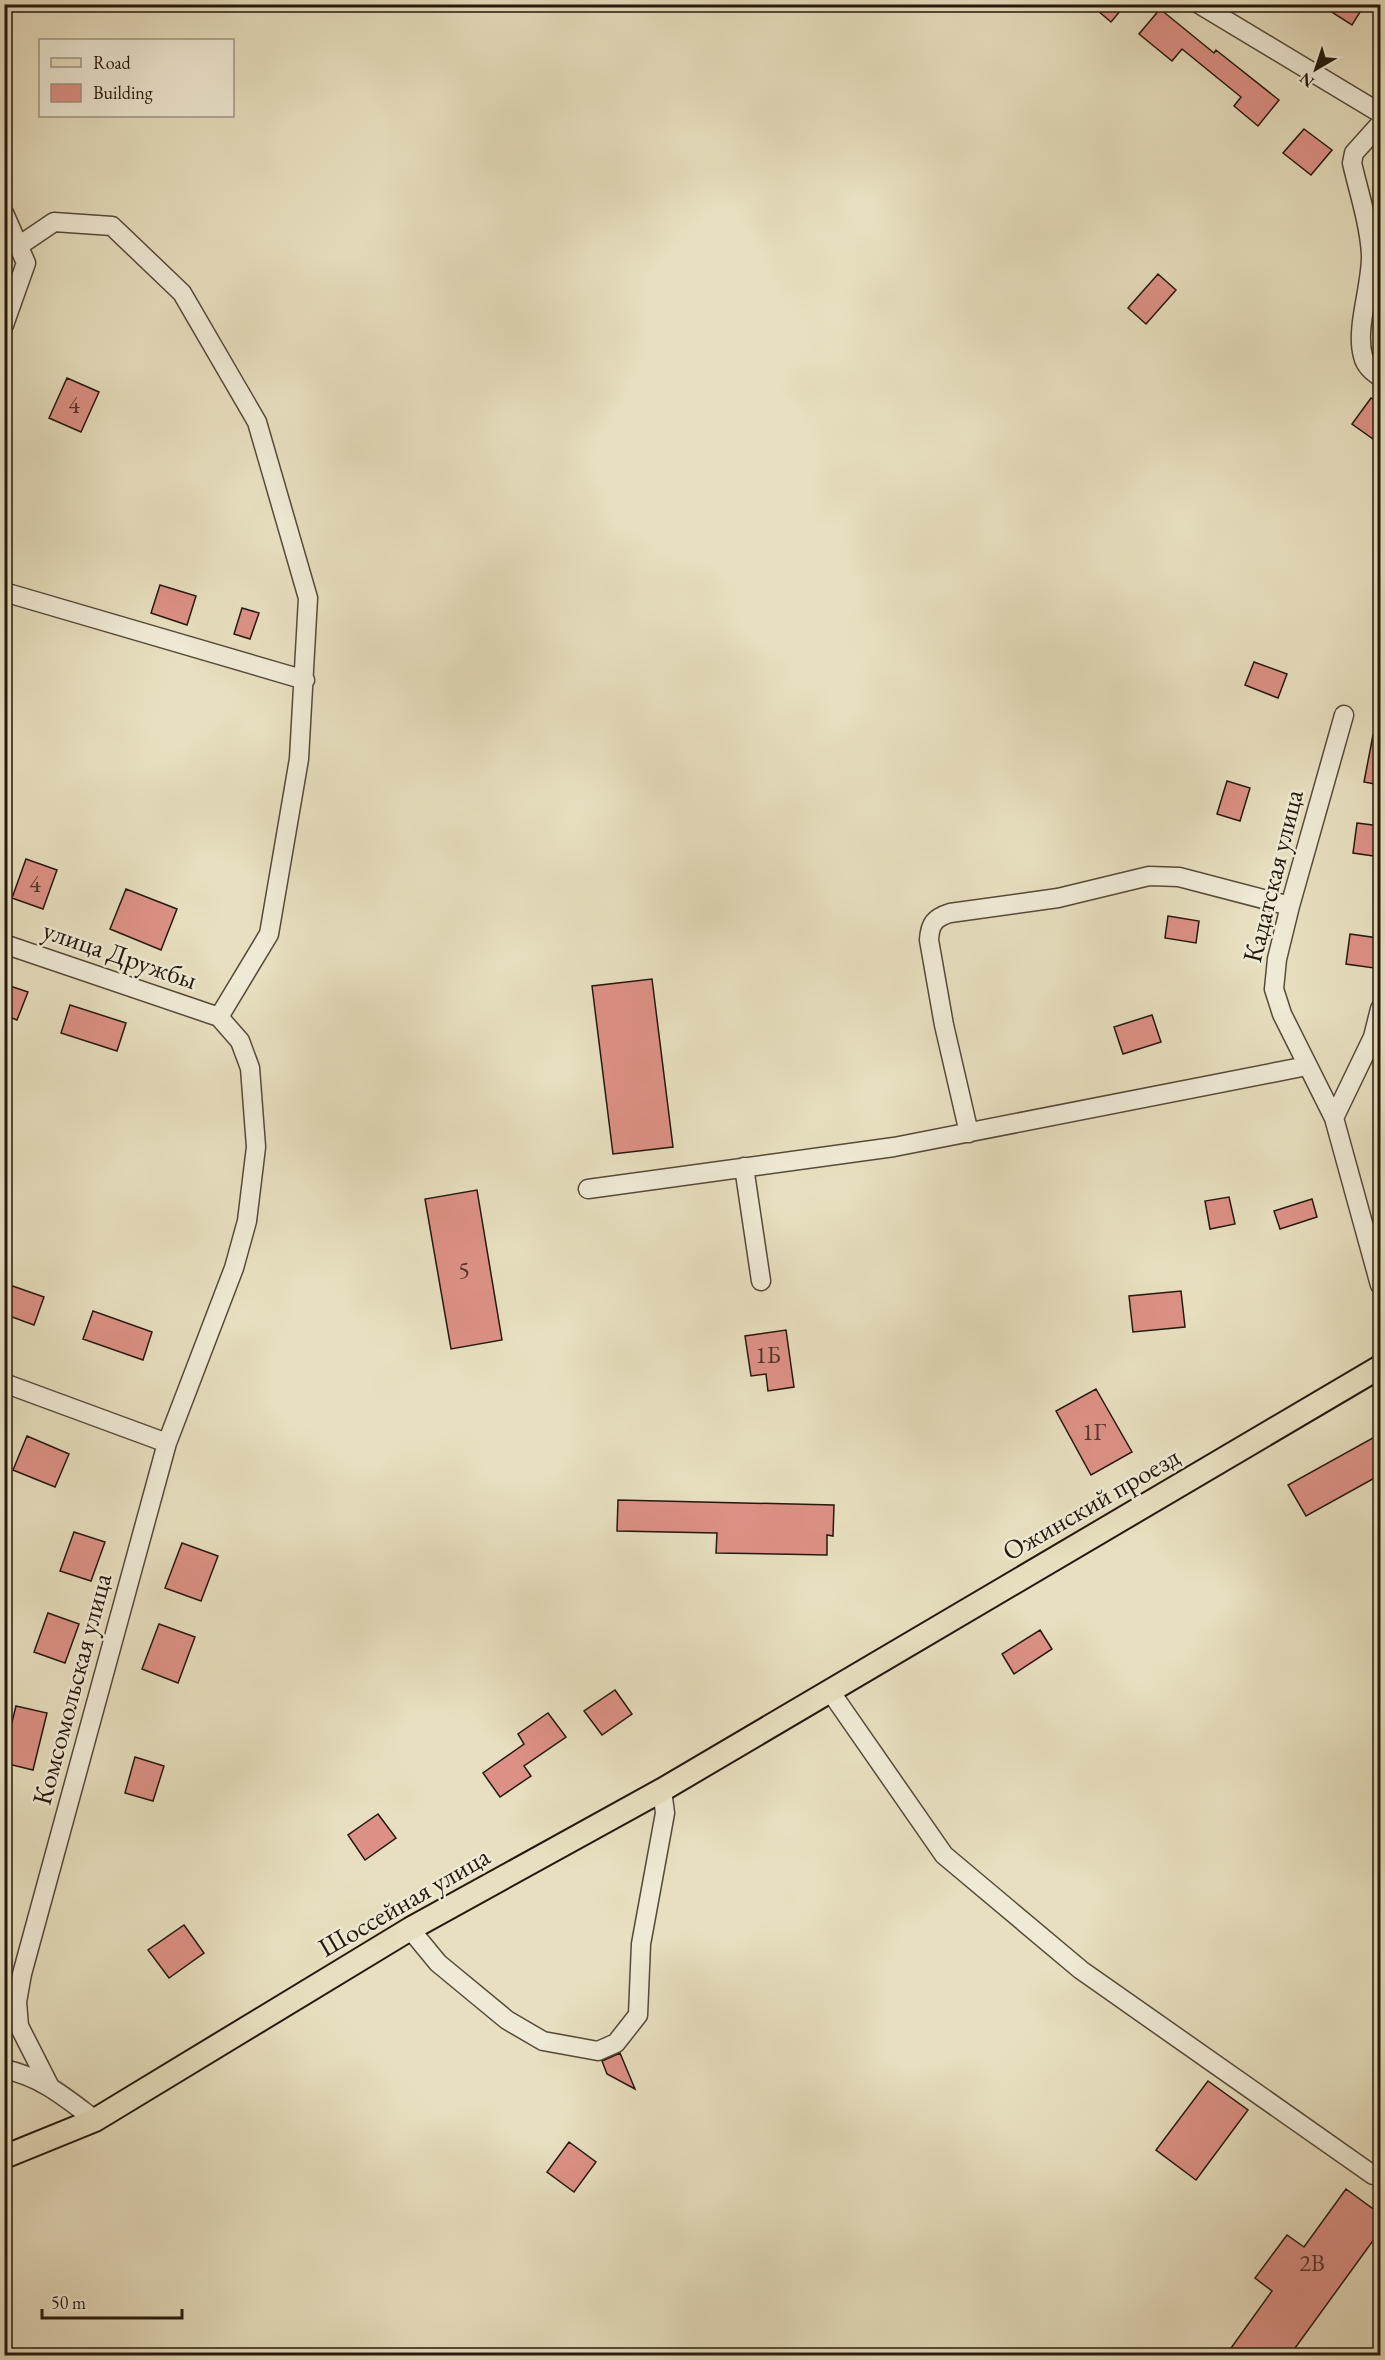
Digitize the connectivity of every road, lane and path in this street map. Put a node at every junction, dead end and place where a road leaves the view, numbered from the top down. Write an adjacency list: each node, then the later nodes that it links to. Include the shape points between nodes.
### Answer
1 (1199, 4): 2 (street)
2 (1380, 113)
3 (1380, 124): 7 (street, via 1354,153 1352,163 1371,256 1361,342 1363,358)
4 (4, 213): 5 (street)
5 (20, 245): 6 (street, via 26,264); 9 (street, via 54,222 112,226 182,293 257,422 308,598)
6 (4, 325)
7 (1380, 377)
8 (4, 592): 9 (street)
9 (305, 680): 14 (street, via 299,759 269,934)
10 (1344, 715): 11 (street, Кадатская улица)
11 (1290, 906): 15 (street, Кадатская улица, via 1274,989); 17 (street, via 1179,877 1149,876 1058,898 938,916 930,926 929,940)
12 (4, 944): 14 (street, улица Дружбы)
13 (1380, 1009): 16 (street, via 1373,1037)
14 (219, 1017): 24 (street, Комсомольская улица, via 240,1041 250,1068 255,1157 247,1221 234,1268)
15 (1308, 1066): 16 (street, Кадатская улица); 17 (street)
16 (1334, 1118): 21 (street, Кадатская улица)
17 (969, 1133): 18 (street)
18 (744, 1167): 19 (street); 20 (street)
19 (588, 1189)
20 (761, 1281)
21 (1380, 1285)
22 (1380, 1367): 25 (main road, Ожинский проезд)
23 (4, 1383): 24 (street)
24 (167, 1443): 29 (street, Комсомольская улица, via 22,1974 17,2002 19,2026)
25 (830, 1691): 26 (main road, Шоссейная улица); 32 (street, via 944,1855 1080,1970)
26 (662, 1790): 27 (main road, Шоссейная улица); 27 (street, via 664,1813 641,1944 638,2015 616,2043 598,2052 543,2041 507,2020 438,1962)
27 (410, 1929): 30 (main road, Шоссейная улица)
28 (4, 2069): 29 (street)
29 (49, 2085): 30 (street)
30 (95, 2120): 31 (main road, Шоссейная улица)
31 (4, 2157)
32 (1373, 2175)

